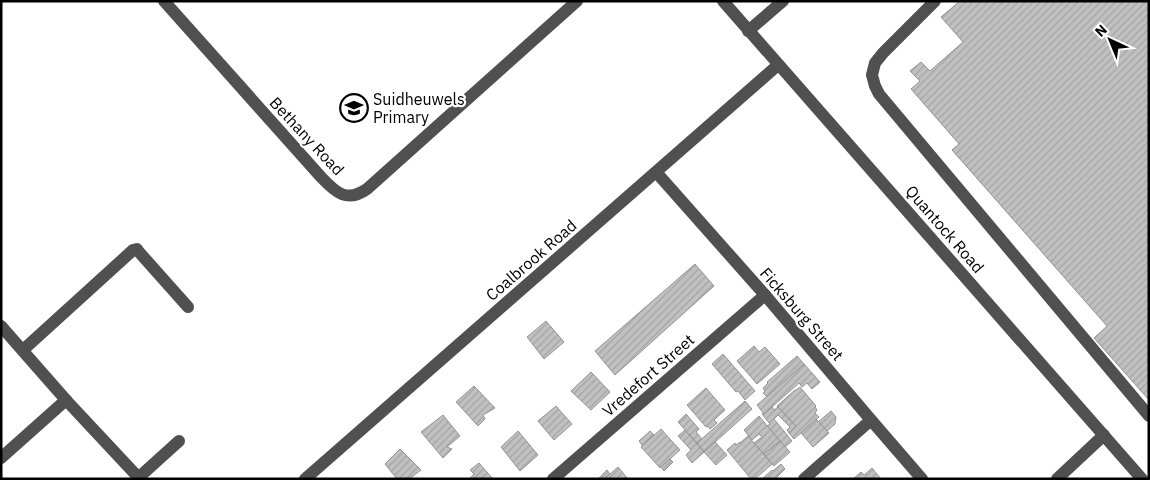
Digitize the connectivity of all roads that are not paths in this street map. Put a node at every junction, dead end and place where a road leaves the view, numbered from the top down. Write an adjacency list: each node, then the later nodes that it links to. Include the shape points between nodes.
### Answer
1 (164, 1): 2 (street, Bethany Road, via 321,177 334,190 351,196 367,189)
2 (577, 1)
3 (723, 1): 6 (street, Quantock Road)
4 (782, 1): 6 (street)
5 (935, 1): 14 (street, via 875,63 874,86)
6 (748, 30): 7 (street, Quantock Road)
7 (778, 65): 8 (street, Coalbrook Road); 16 (street, Quantock Road)
8 (656, 172): 9 (street, Ficksburg Street); 20 (street, Coalbrook Road)
9 (765, 295): 15 (street, Ficksburg Street); 21 (street, Vredefort Street)
10 (188, 307): 12 (street, via 137,249 133,250)
11 (1, 326): 12 (street)
12 (23, 350): 13 (street)
13 (66, 400): 18 (street); 19 (street)
14 (1149, 416)
15 (871, 420): 22 (street); 23 (street, Ficksburg Street)
16 (1104, 436): 24 (street); 25 (street, Quantock Road)
17 (179, 441): 19 (street)
18 (1, 458)
19 (138, 478)
20 (305, 479)
21 (553, 479)
22 (804, 479)
23 (922, 479)
24 (1057, 479)
25 (1142, 479)

